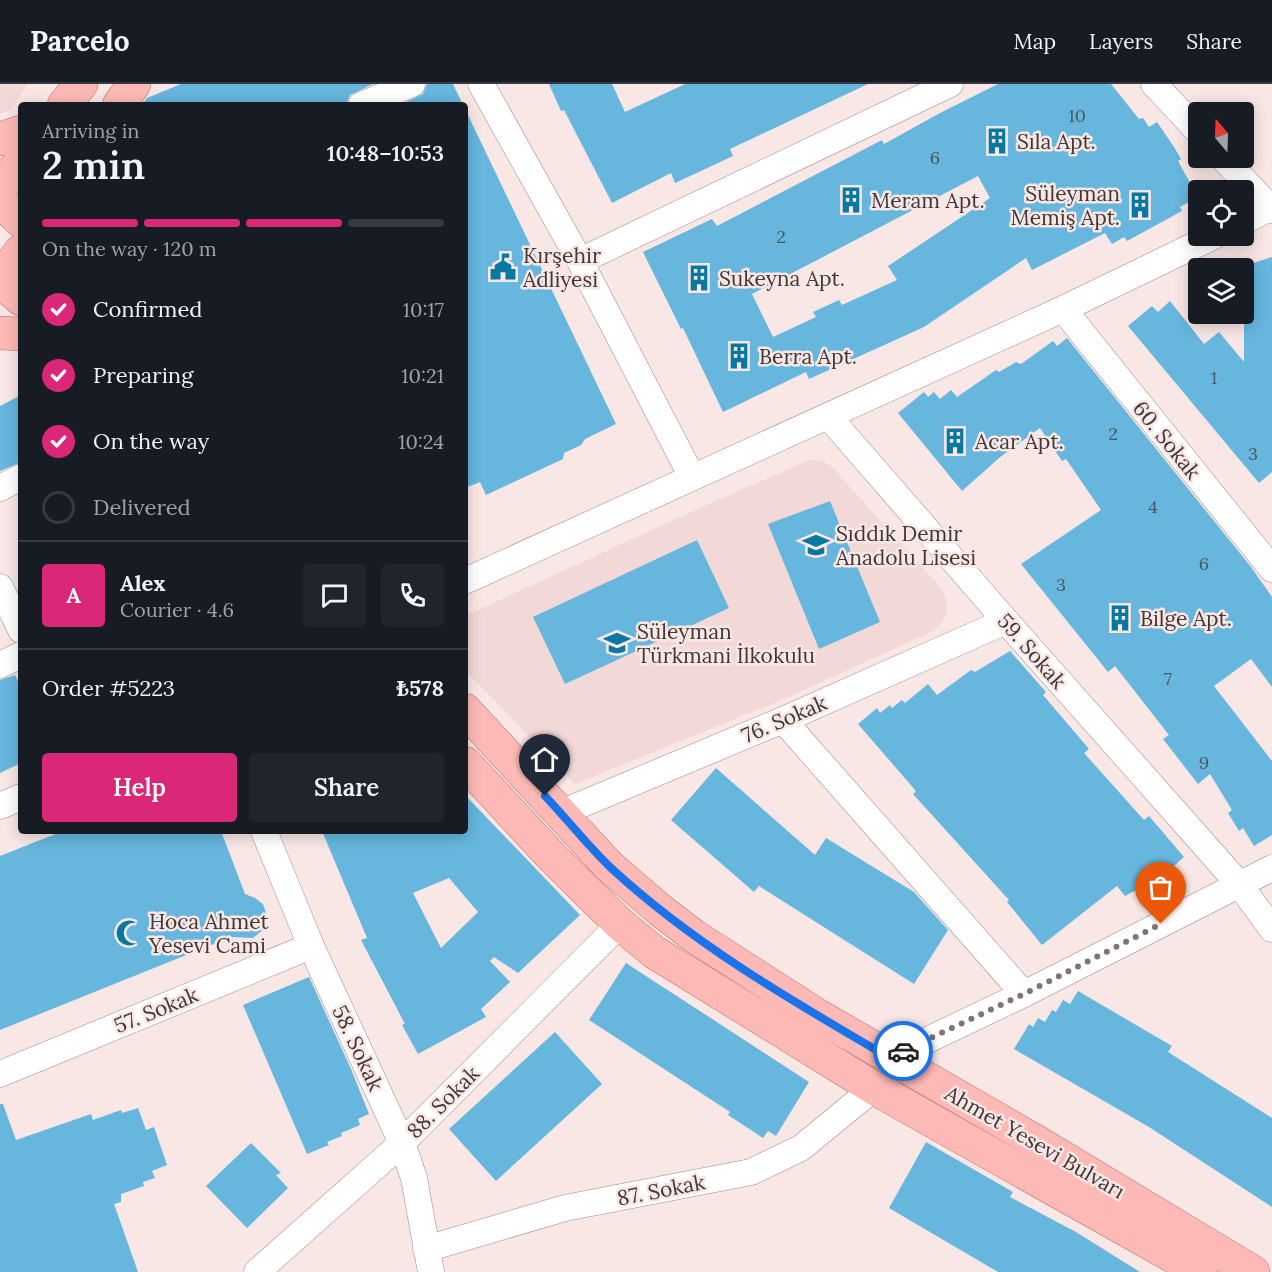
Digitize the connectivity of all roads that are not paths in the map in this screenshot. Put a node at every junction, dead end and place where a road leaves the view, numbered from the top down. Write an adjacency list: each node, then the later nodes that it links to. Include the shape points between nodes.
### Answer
1 (81, 84): 7 (main road)
2 (134, 84): 8 (main road)
3 (412, 84): 9 (street)
4 (481, 84): 19 (street)
5 (950, 84): 19 (street)
6 (1154, 84): 10 (street)
7 (66, 102)
8 (121, 102)
9 (368, 102)
10 (1188, 120)
11 (18, 133): 12 (main road)
12 (0, 139)
13 (1232, 168): 15 (street)
14 (18, 181): 17 (main road)
15 (1271, 209): 16 (street)
16 (1254, 217)
17 (10, 236): 20 (main road)
18 (1193, 246): 21 (street)
19 (580, 261): 25 (street)
20 (18, 282)
21 (1064, 309): 24 (street); 28 (street, 60. Sokak)
22 (0, 333): 23 (main road)
23 (18, 334)
24 (828, 416): 25 (street); 31 (street, 59. Sokak)
25 (692, 477): 29 (street)
26 (18, 479): 27 (street)
27 (0, 488)
28 (1272, 569)
29 (468, 579)
30 (0, 587): 32 (street)
31 (1006, 621): 36 (street, 76. Sokak); 43 (street, 59. Sokak)
32 (18, 624)
33 (18, 656): 34 (street)
34 (0, 665)
35 (468, 713): 40 (main road, Ahmet Yesevi Bulvarı)
36 (783, 720): 40 (street, 76. Sokak); 47 (street)
37 (468, 766): 44 (main road, Ahmet Yesevi Bulvarı)
38 (18, 798): 39 (street)
39 (0, 806)
40 (561, 813): 48 (main road, Ahmet Yesevi Bulvarı, via 609,866 694,936)
41 (265, 834): 46 (street, 58. Sokak)
42 (1272, 868): 43 (street)
43 (1239, 884): 45 (street, 59. Sokak); 47 (street)
44 (620, 924): 50 (main road, Ahmet Yesevi Bulvarı, via 654,952); 51 (street, 88. Sokak)
45 (1272, 929)
46 (311, 946): 49 (street, 57. Sokak); 51 (street, 58. Sokak)
47 (1024, 994): 48 (street)
48 (890, 1058): 55 (main road, Ahmet Yesevi Bulvarı)
49 (0, 1074)
50 (874, 1088): 52 (street, 87. Sokak, via 801,1148 751,1172 565,1209); 54 (main road, Ahmet Yesevi Bulvarı)
51 (402, 1143): 52 (street, 58. Sokak, via 414,1178); 53 (street, 88. Sokak)
52 (428, 1261)
53 (257, 1272)
54 (1201, 1272)
55 (1253, 1272)

